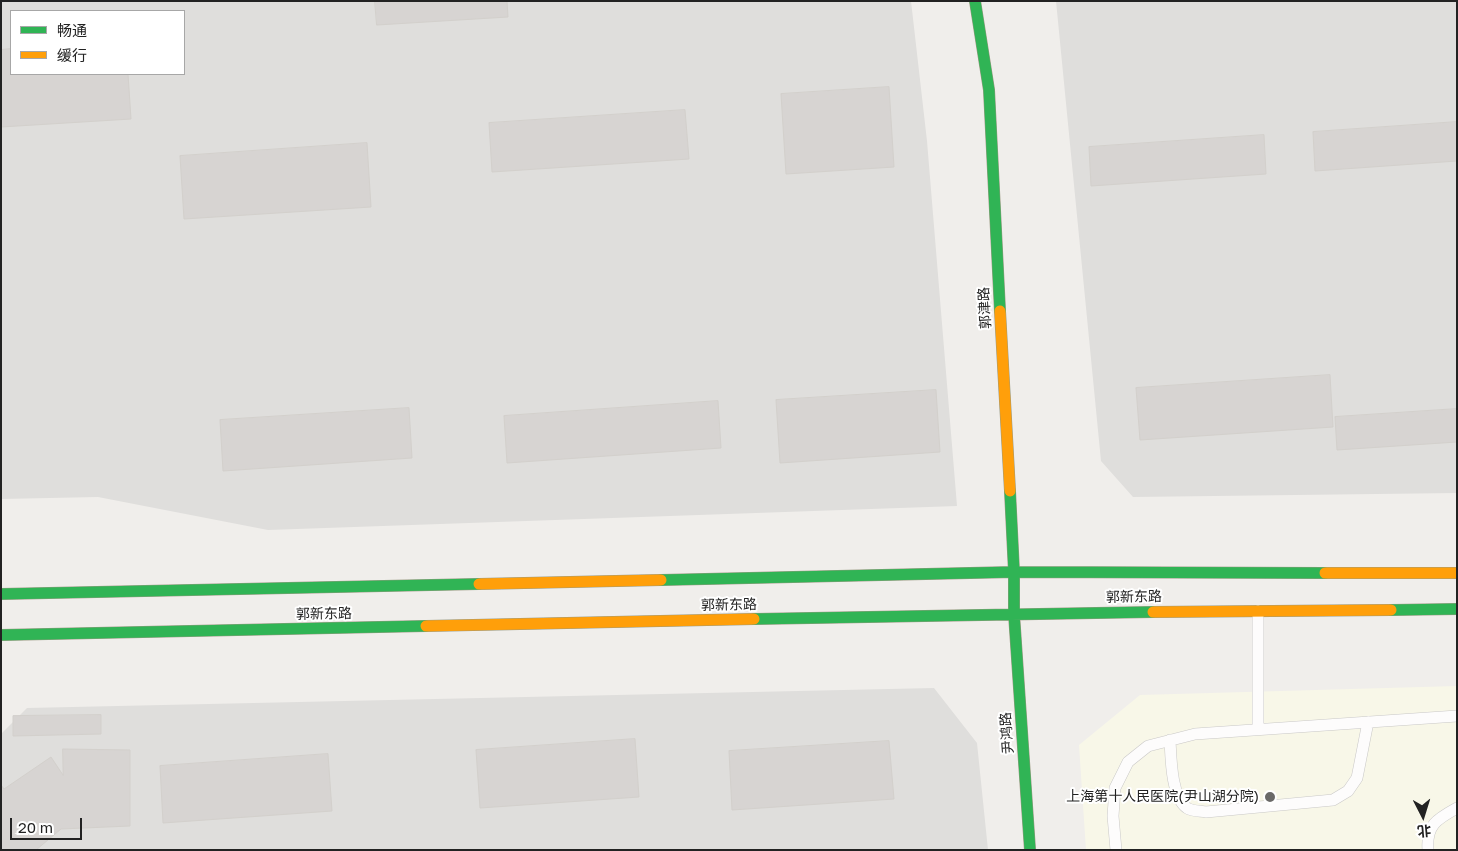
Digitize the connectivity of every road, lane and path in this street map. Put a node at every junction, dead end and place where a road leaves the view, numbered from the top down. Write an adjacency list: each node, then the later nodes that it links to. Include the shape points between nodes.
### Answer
1 (975, 1): 2 (main road, 郭津路, via 989,90)
2 (1014, 572): 3 (main road, 郭新东路); 4 (main road, 郭新东路); 7 (main road, 郭津路)
3 (1457, 573)
4 (1, 594)
5 (1457, 609): 6 (main road, 郭新东路)
6 (1258, 611): 7 (main road, 郭新东路); 11 (lane)
7 (1014, 614): 8 (main road, 郭新东路); 14 (main road, 尹鸿路)
8 (1, 635)
9 (1457, 716): 10 (lane)
10 (1368, 722): 11 (lane); 12 (lane, via 1357,778 1348,791 1333,800 1206,812 1187,808 1179,798)
11 (1258, 729): 12 (lane, via 1195,734)
12 (1170, 740): 15 (lane, via 1148,746 1128,762 1115,788)
13 (1457, 808): 16 (lane, via 1437,819 1429,830)
14 (1030, 850)
15 (1116, 850)
16 (1428, 850)

